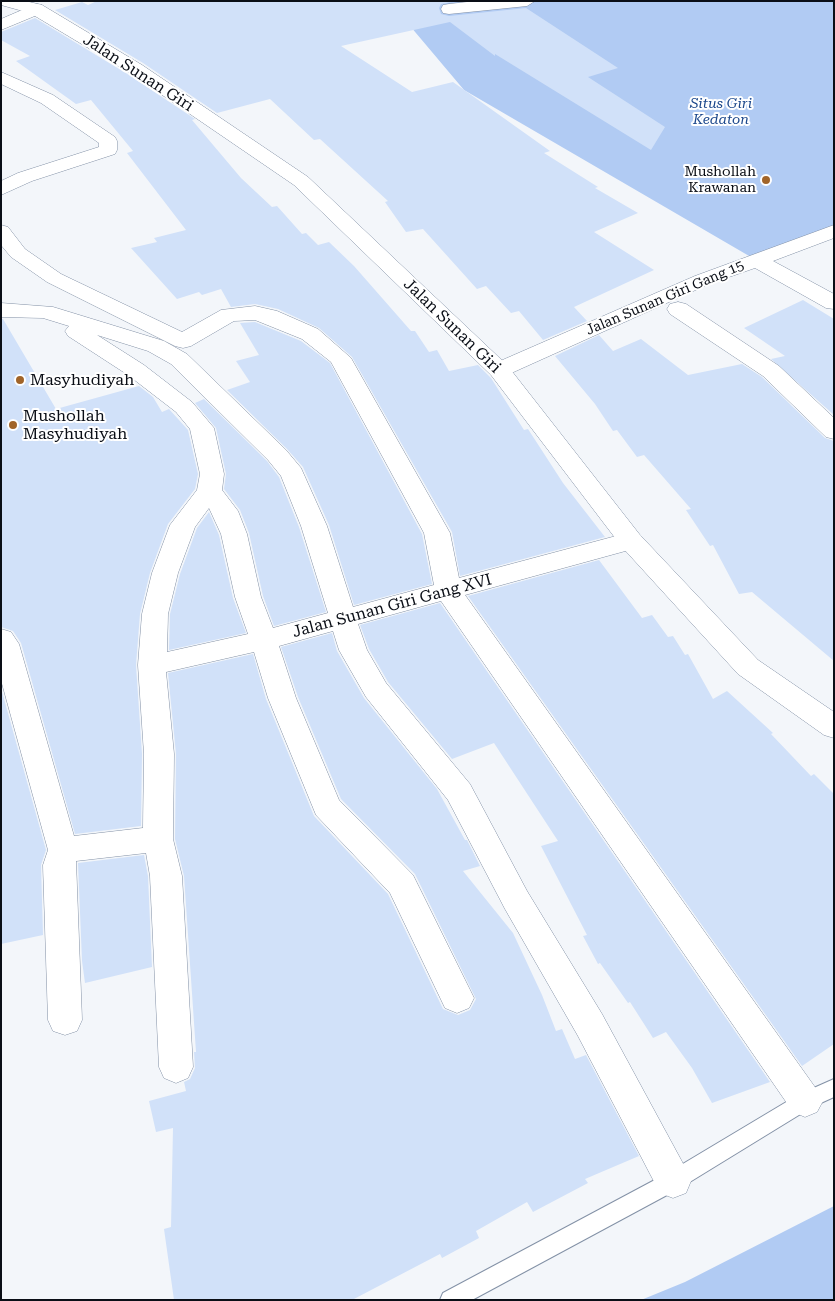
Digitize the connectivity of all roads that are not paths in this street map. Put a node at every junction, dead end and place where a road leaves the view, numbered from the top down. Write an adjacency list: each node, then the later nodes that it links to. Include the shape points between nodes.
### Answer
1 (5, 1): 3 (street, Jalan Sunan Giri)
2 (527, 1): 4 (street)
3 (43, 5): 5 (street); 16 (street, Jalan Sunan Giri, via 301,181)
4 (449, 8)
5 (1, 25)
6 (1, 77): 7 (street, via 47,99 108,140 108,150 26,177)
7 (1, 189)
8 (1, 231): 15 (street, via 18,253 54,278)
9 (834, 232): 10 (street, Jalan Sunan Giri Gang 15)
10 (756, 260): 11 (street); 16 (street, Jalan Sunan Giri Gang 15, via 702,280)
11 (834, 303)
12 (678, 309): 19 (street, via 771,371)
13 (1, 310): 14 (street)
14 (45, 312): 17 (street, via 156,346 179,360); 18 (street)
15 (183, 341): 17 (street, via 202,373); 22 (street, via 229,315 255,313 310,334 340,358 437,533)
16 (499, 370): 21 (street, Jalan Sunan Giri)
17 (199, 381): 18 (street); 23 (street, via 277,455 292,474 314,526)
18 (173, 397): 20 (street, via 202,428 212,474)
19 (834, 432)
20 (209, 491): 25 (street, via 224,511 234,534 248,597); 26 (street, via 183,526 165,573 155,614)
21 (631, 541): 22 (street, Jalan Sunan Giri Gang XVI); 27 (street, Jalan Sunan Giri, via 748,667)
22 (448, 592): 23 (street, Jalan Sunan Giri Gang XVI); 34 (street)
23 (343, 618): 25 (street, Jalan Sunan Giri Gang XVI); 35 (street, via 353,650 376,690 459,792)
24 (1, 638): 29 (street)
25 (264, 640): 26 (street, Jalan Sunan Giri Gang XVI); 30 (street, via 282,698 327,807 402,884)
26 (152, 665): 28 (street, via 159,754)
27 (834, 727)
28 (158, 839): 29 (street); 32 (street, via 166,876)
29 (62, 850): 31 (street, via 60,891)
30 (457, 998)
31 (65, 1020)
32 (176, 1067)
33 (834, 1088): 34 (lane)
34 (805, 1101): 35 (lane)
35 (673, 1181): 36 (lane)
36 (450, 1300)

